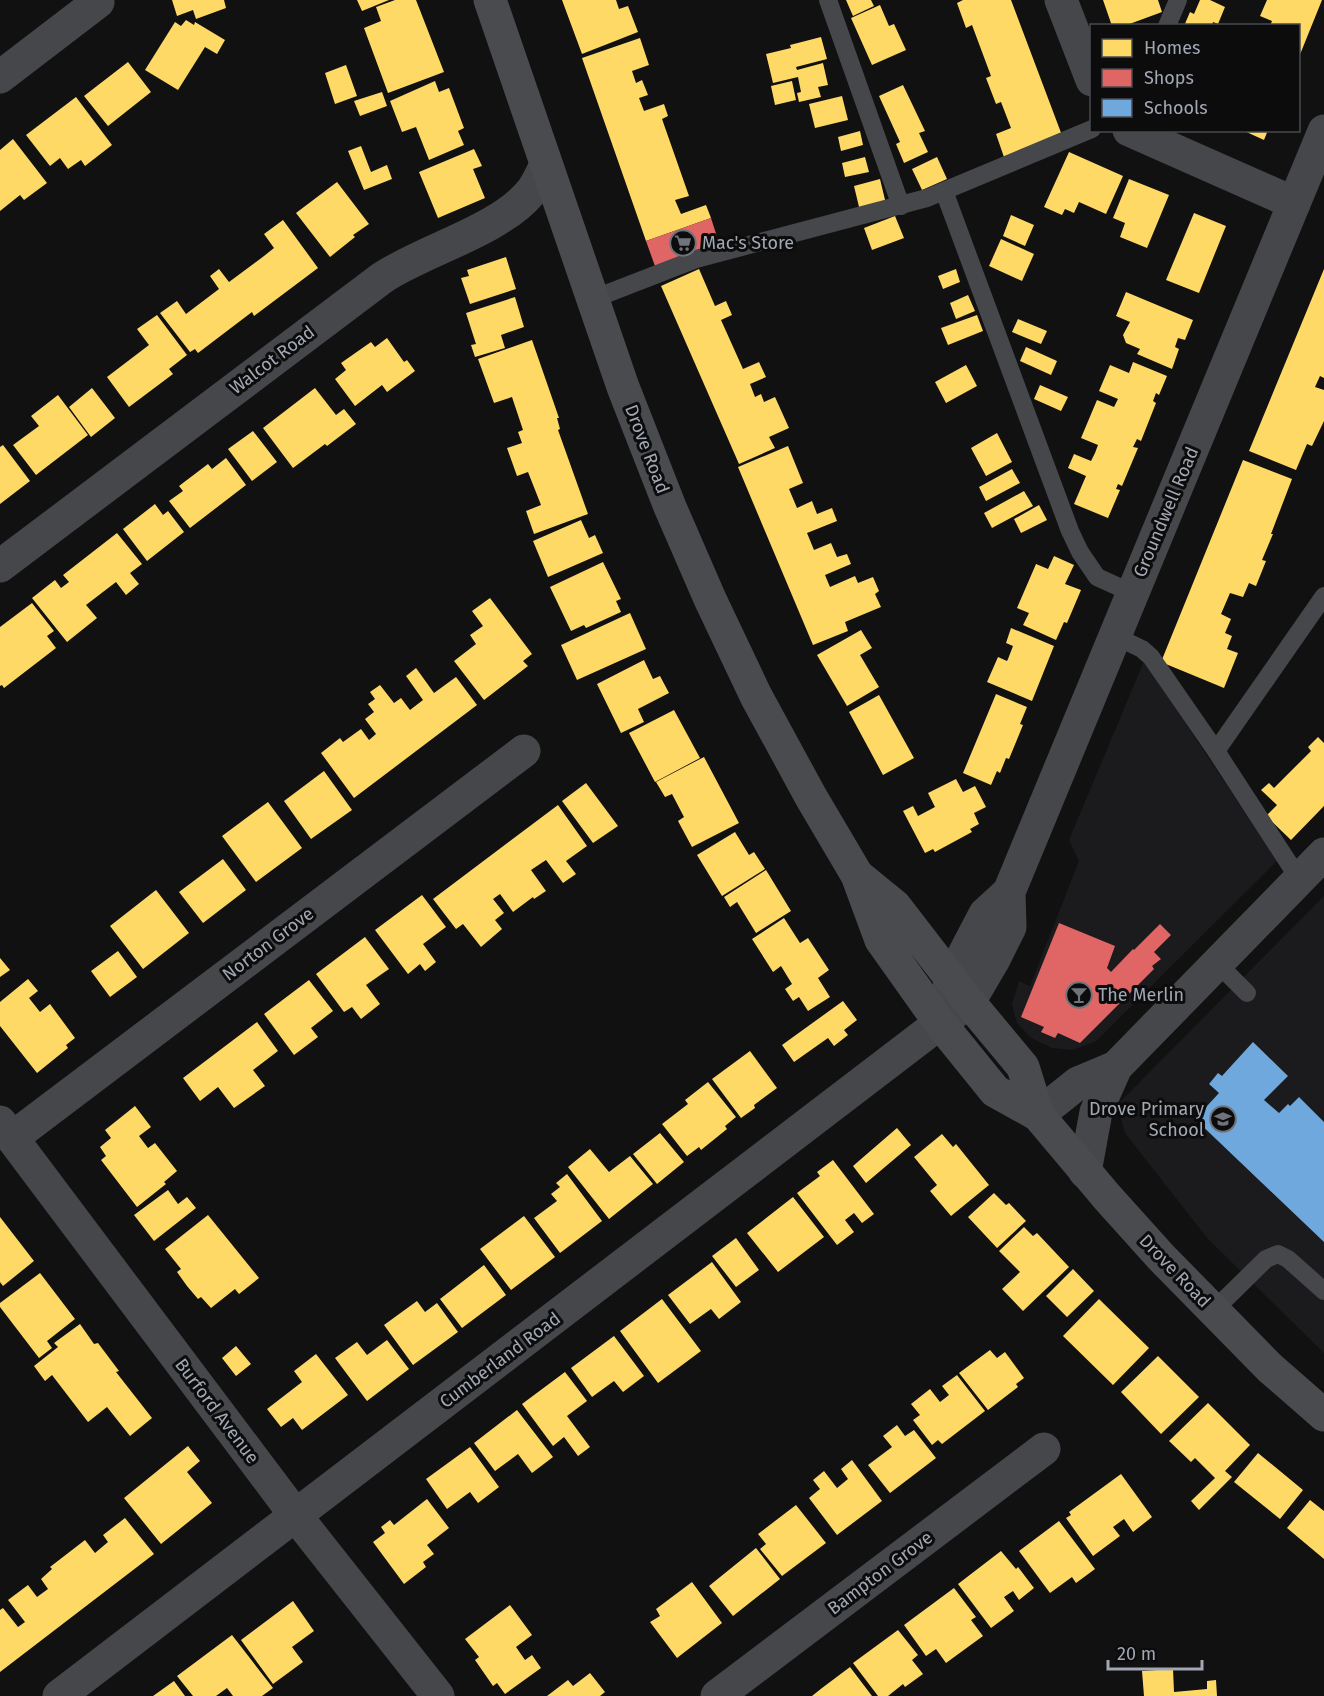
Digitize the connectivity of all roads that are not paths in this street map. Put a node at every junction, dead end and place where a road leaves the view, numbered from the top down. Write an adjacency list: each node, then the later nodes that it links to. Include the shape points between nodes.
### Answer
1 (490, 0): 12 (main road, Drove Road)
2 (828, 0): 15 (lane)
3 (1061, 0): 7 (street)
4 (1178, 0): 6 (lane)
5 (82, 6): 8 (street)
6 (1168, 24)
7 (1090, 75)
8 (0, 77)
9 (1090, 130): 13 (lane)
10 (1324, 131): 14 (street, Groundwell Road)
11 (1134, 132): 14 (street)
12 (546, 165): 16 (main road, Drove Road); 17 (street, Walcot Road, via 521,202 478,229 382,278)
13 (944, 191): 15 (lane); 18 (lane, via 1080,552 1097,578)
14 (1294, 202): 18 (street, Groundwell Road)
15 (901, 206): 16 (lane, via 696,259)
16 (593, 299): 24 (main road, Drove Road, via 651,459 727,637)
17 (0, 566)
18 (1132, 593): 20 (street, Groundwell Road)
19 (1324, 596): 22 (lane)
20 (1115, 636): 22 (lane, via 1150,657); 27 (street, Groundwell Road, via 1009,892 1010,927 993,961)
21 (524, 751): 32 (street, Norton Grove)
22 (1216, 751): 25 (lane)
23 (1324, 854): 25 (street)
24 (857, 875): 27 (main road, Drove Road, via 895,906); 29 (main road, Drove Road, via 881,940)
25 (1299, 879): 26 (street)
26 (1217, 963): 28 (lane); 30 (street)
27 (960, 990): 29 (street, Cumberland Road); 31 (main road, Drove Road, via 1023,1067)
28 (1247, 993)
29 (940, 1023): 31 (main road, Drove Road, via 995,1091); 38 (street, Cumberland Road)
30 (1116, 1067): 31 (street, via 1078,1083); 33 (street, via 1096,1112)
31 (1038, 1115): 33 (main road, Drove Road)
32 (6, 1130): 38 (street, Burford Avenue)
33 (1085, 1172): 35 (main road, Drove Road)
34 (1324, 1292): 35 (lane, via 1278,1254 1266,1259)
35 (1213, 1311): 36 (main road, Drove Road)
36 (1324, 1415)
37 (1044, 1449): 41 (street, Bampton Grove)
38 (296, 1516): 39 (street, Cumberland Road); 40 (street, Burford Avenue)
39 (59, 1696)
40 (438, 1696)
41 (717, 1696)

